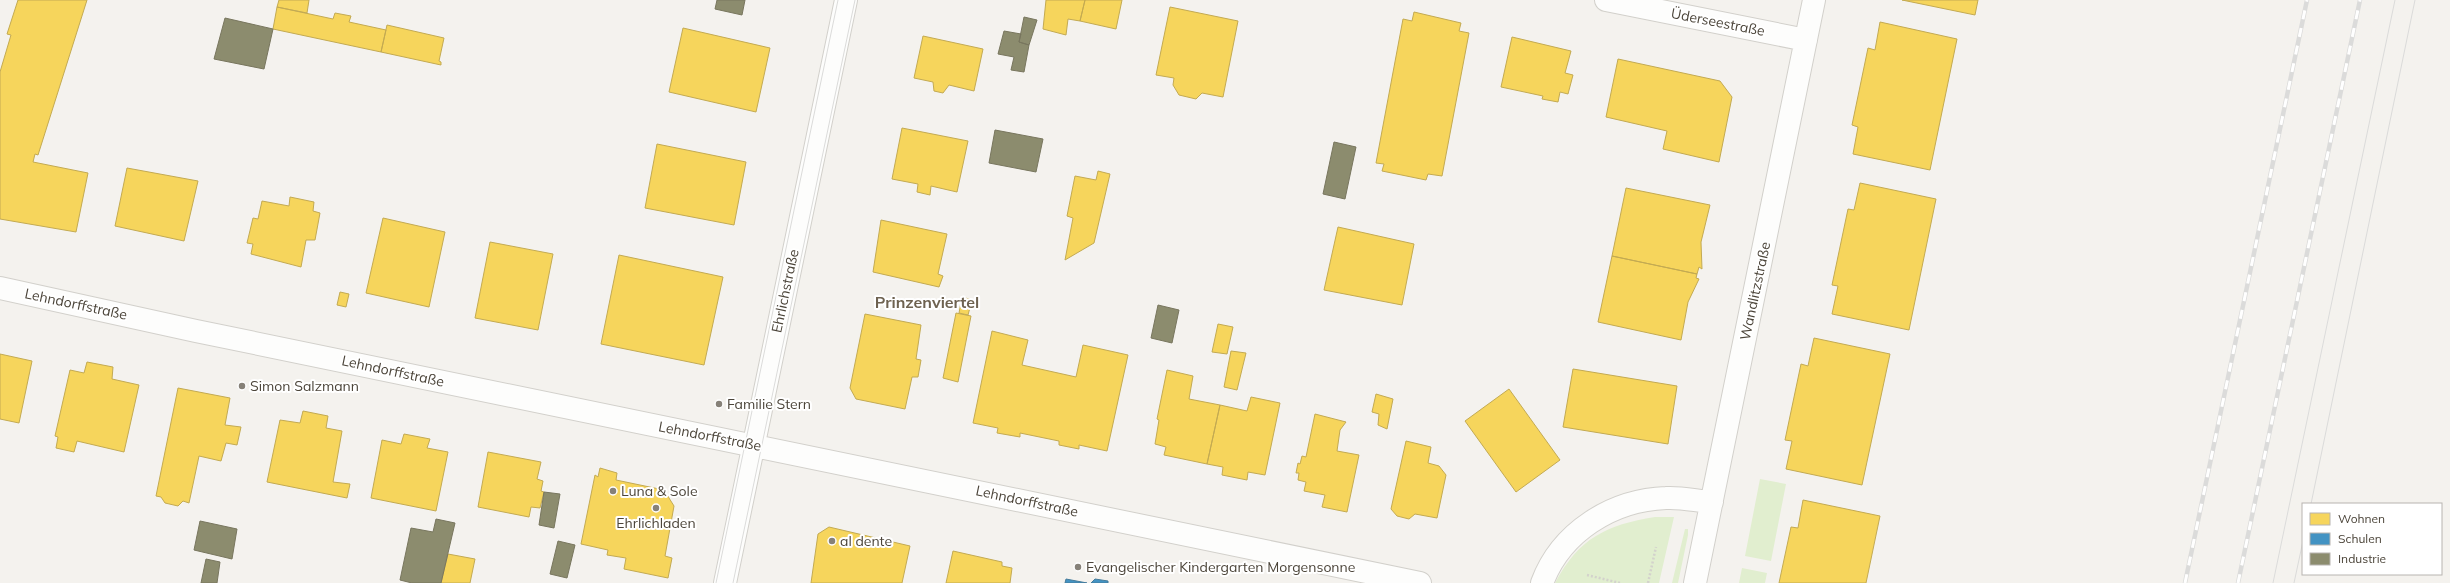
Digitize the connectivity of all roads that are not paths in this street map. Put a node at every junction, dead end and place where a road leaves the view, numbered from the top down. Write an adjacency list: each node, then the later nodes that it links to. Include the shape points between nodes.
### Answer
1 (846, 0): 6 (street, Ehrlichstraße)
2 (1606, 0): 4 (street, Üderseestraße)
3 (1814, 0): 4 (street, Wandlitzstraße)
4 (1806, 40): 7 (street, Wandlitzstraße)
5 (0, 288): 6 (street, Lehndorffstraße, via 196,331)
6 (753, 445): 8 (street, Ehrlichstraße); 9 (street, Lehndorffstraße)
7 (1712, 502): 10 (street, via 1666,498 1622,506 1595,519 1570,538 1547,569); 11 (street, Wandlitzstraße)
8 (725, 583)
9 (1420, 583)
10 (1542, 583)
11 (1695, 583)

